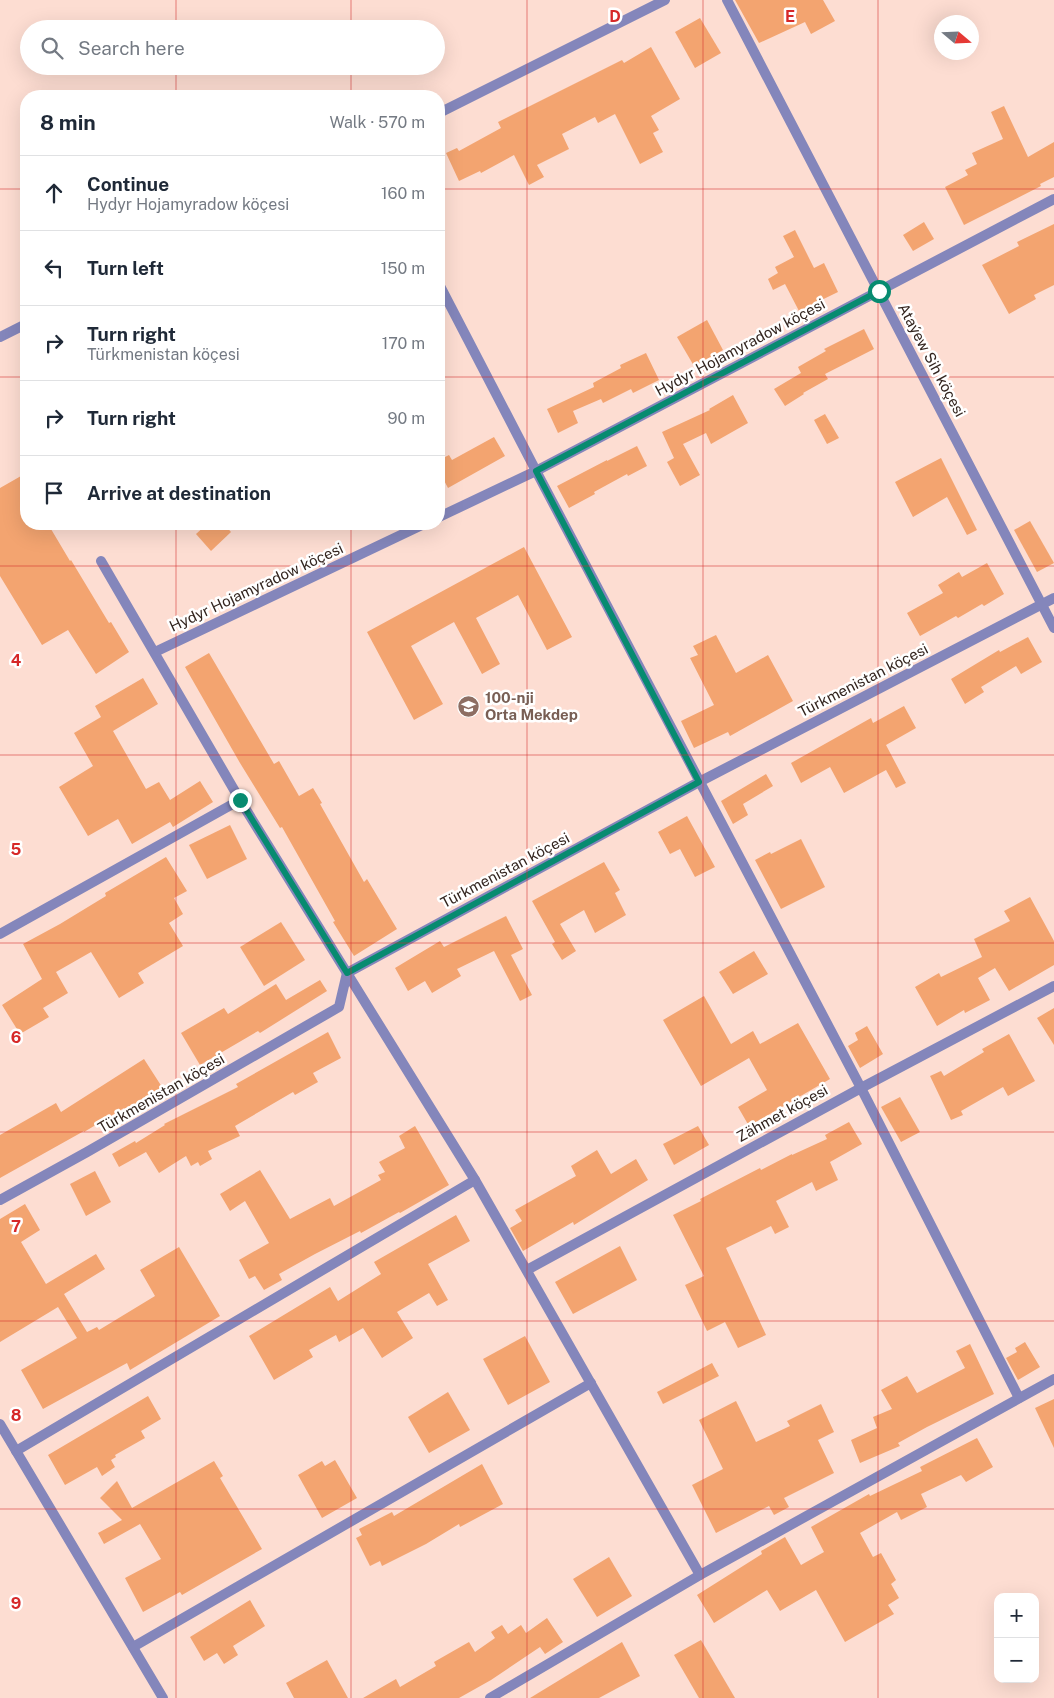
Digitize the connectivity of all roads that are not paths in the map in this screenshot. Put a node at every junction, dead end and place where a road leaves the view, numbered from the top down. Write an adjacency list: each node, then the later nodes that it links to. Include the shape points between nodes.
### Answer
1 (665, 0): 3 (street)
2 (727, 0): 5 (street, Ataýew Sih köçesi)
3 (445, 110)
4 (1054, 199): 5 (street, Hydyr Hojamyradow köçesi)
5 (879, 291): 9 (street, Hydyr Hojamyradow köçesi); 14 (street, Ataýew Sih köçesi)
6 (445, 296): 9 (street)
7 (20, 327): 8 (street)
8 (0, 337)
9 (536, 471): 10 (street, Hydyr Hojamyradow köçesi); 17 (street)
10 (445, 514)
11 (411, 530): 16 (street, Hydyr Hojamyradow köçesi)
12 (101, 561): 16 (street)
13 (1054, 598): 14 (street, Türkmenistan köçesi)
14 (1042, 604): 15 (street, Ataýew Sih köçesi); 17 (street, Türkmenistan köçesi)
15 (1054, 628)
16 (154, 652): 18 (street)
17 (699, 782): 20 (street, Türkmenistan köçesi); 22 (street)
18 (240, 800): 19 (street); 20 (street)
19 (0, 934)
20 (347, 973): 23 (street); 24 (street, Türkmenistan köçesi, via 339,1008)
21 (1054, 986): 22 (street, Zähmet köçesi)
22 (861, 1088): 25 (street, Zähmet köçesi); 28 (street)
23 (475, 1180): 25 (street); 30 (street)
24 (0, 1200)
25 (527, 1270): 27 (street)
26 (1054, 1379): 28 (street)
27 (591, 1384): 31 (street); 32 (street)
28 (1019, 1398): 31 (street)
29 (0, 1424): 30 (street)
30 (16, 1451): 32 (street)
31 (700, 1575): 34 (street)
32 (133, 1648): 33 (street)
33 (163, 1698)
34 (490, 1698)

